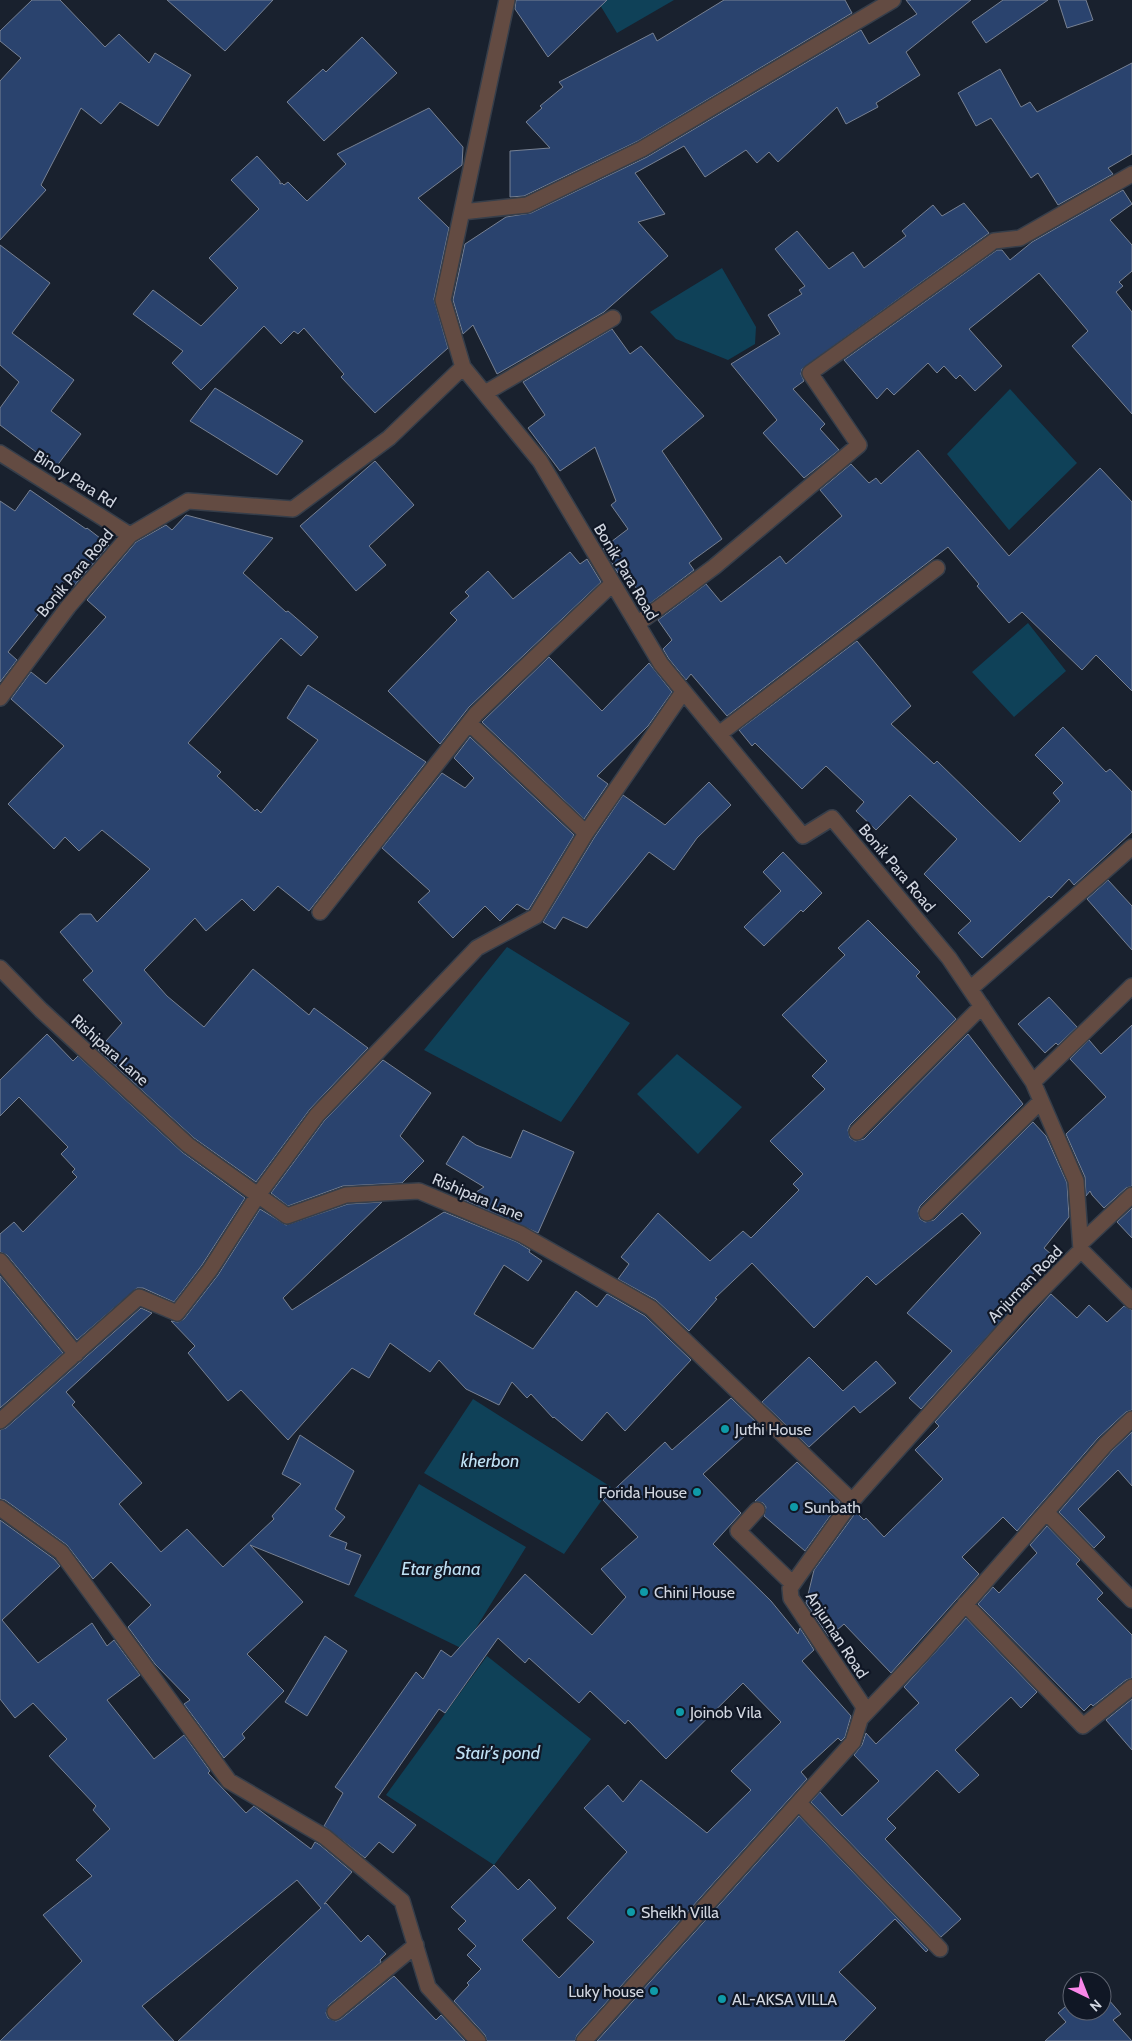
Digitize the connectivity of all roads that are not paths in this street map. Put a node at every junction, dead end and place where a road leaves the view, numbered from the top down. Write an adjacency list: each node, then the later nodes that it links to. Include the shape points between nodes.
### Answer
1 (508, 0): 4 (street)
2 (893, 0): 4 (street, via 642,150 527,205)
3 (1132, 174): 12 (street, via 1020,238 994,241 810,373 859,445 714,567)
4 (462, 212): 6 (street, via 442,300)
5 (613, 318): 7 (street)
6 (463, 366): 7 (street, Bonik Para Road); 9 (street, Bonik Para Road, via 389,438 293,509 188,501)
7 (485, 393): 11 (street, Bonik Para Road, via 540,461)
8 (0, 453): 9 (street, Binoy Para Rd)
9 (130, 535): 14 (street, Bonik Para Road, via 68,607)
10 (937, 568): 16 (street)
11 (612, 584): 12 (street, Bonik Para Road); 15 (street)
12 (637, 624): 13 (street, Bonik Para Road, via 661,664)
13 (683, 692): 16 (street, Bonik Para Road); 17 (street)
14 (0, 698)
15 (469, 723): 17 (street); 19 (street)
16 (719, 734): 22 (street, Bonik Para Road, via 802,836 832,818 949,958)
17 (586, 833): 27 (street, via 536,916 477,948 317,1115)
18 (1132, 847): 22 (street)
19 (320, 912)
20 (0, 968): 27 (street, Rishipara Lane, via 188,1145)
21 (1132, 986): 24 (street)
22 (970, 989): 23 (street, Bonik Para Road)
23 (982, 1006): 24 (street, Bonik Para Road); 26 (street)
24 (1033, 1082): 25 (street, Bonik Para Road)
25 (1041, 1101): 29 (street); 30 (street, Bonik Para Road, via 1076,1181)
26 (857, 1132)
27 (258, 1195): 33 (street, via 210,1270 177,1313 139,1297); 36 (street, Rishipara Lane, via 287,1216 346,1196 419,1191 520,1234 651,1308)
28 (1132, 1195): 30 (street, Anjuman Road)
29 (928, 1213)
30 (1081, 1246): 32 (street); 36 (street, Anjuman Road)
31 (0, 1261): 33 (street)
32 (1132, 1302)
33 (76, 1354): 35 (street)
34 (1132, 1419): 39 (street, via 1105,1444)
35 (0, 1421)
36 (852, 1501): 40 (street, Anjuman Road)
37 (0, 1508): 46 (street, via 62,1552 229,1781 325,1837 402,1901)
38 (757, 1510): 40 (street, via 738,1531)
39 (1046, 1512): 41 (street); 42 (street)
40 (793, 1584): 44 (street, Anjuman Road, via 791,1598 864,1707)
41 (1132, 1600)
42 (965, 1604): 43 (street, via 1083,1726); 44 (street)
43 (1132, 1687)
44 (860, 1718): 45 (street, Anjuman Road, via 853,1742)
45 (799, 1803): 47 (street); 50 (street, Anjuman Road)
46 (416, 1945): 48 (street); 49 (street, via 428,1987)
47 (940, 1949)
48 (335, 2012)
49 (478, 2041)
50 (584, 2041)

